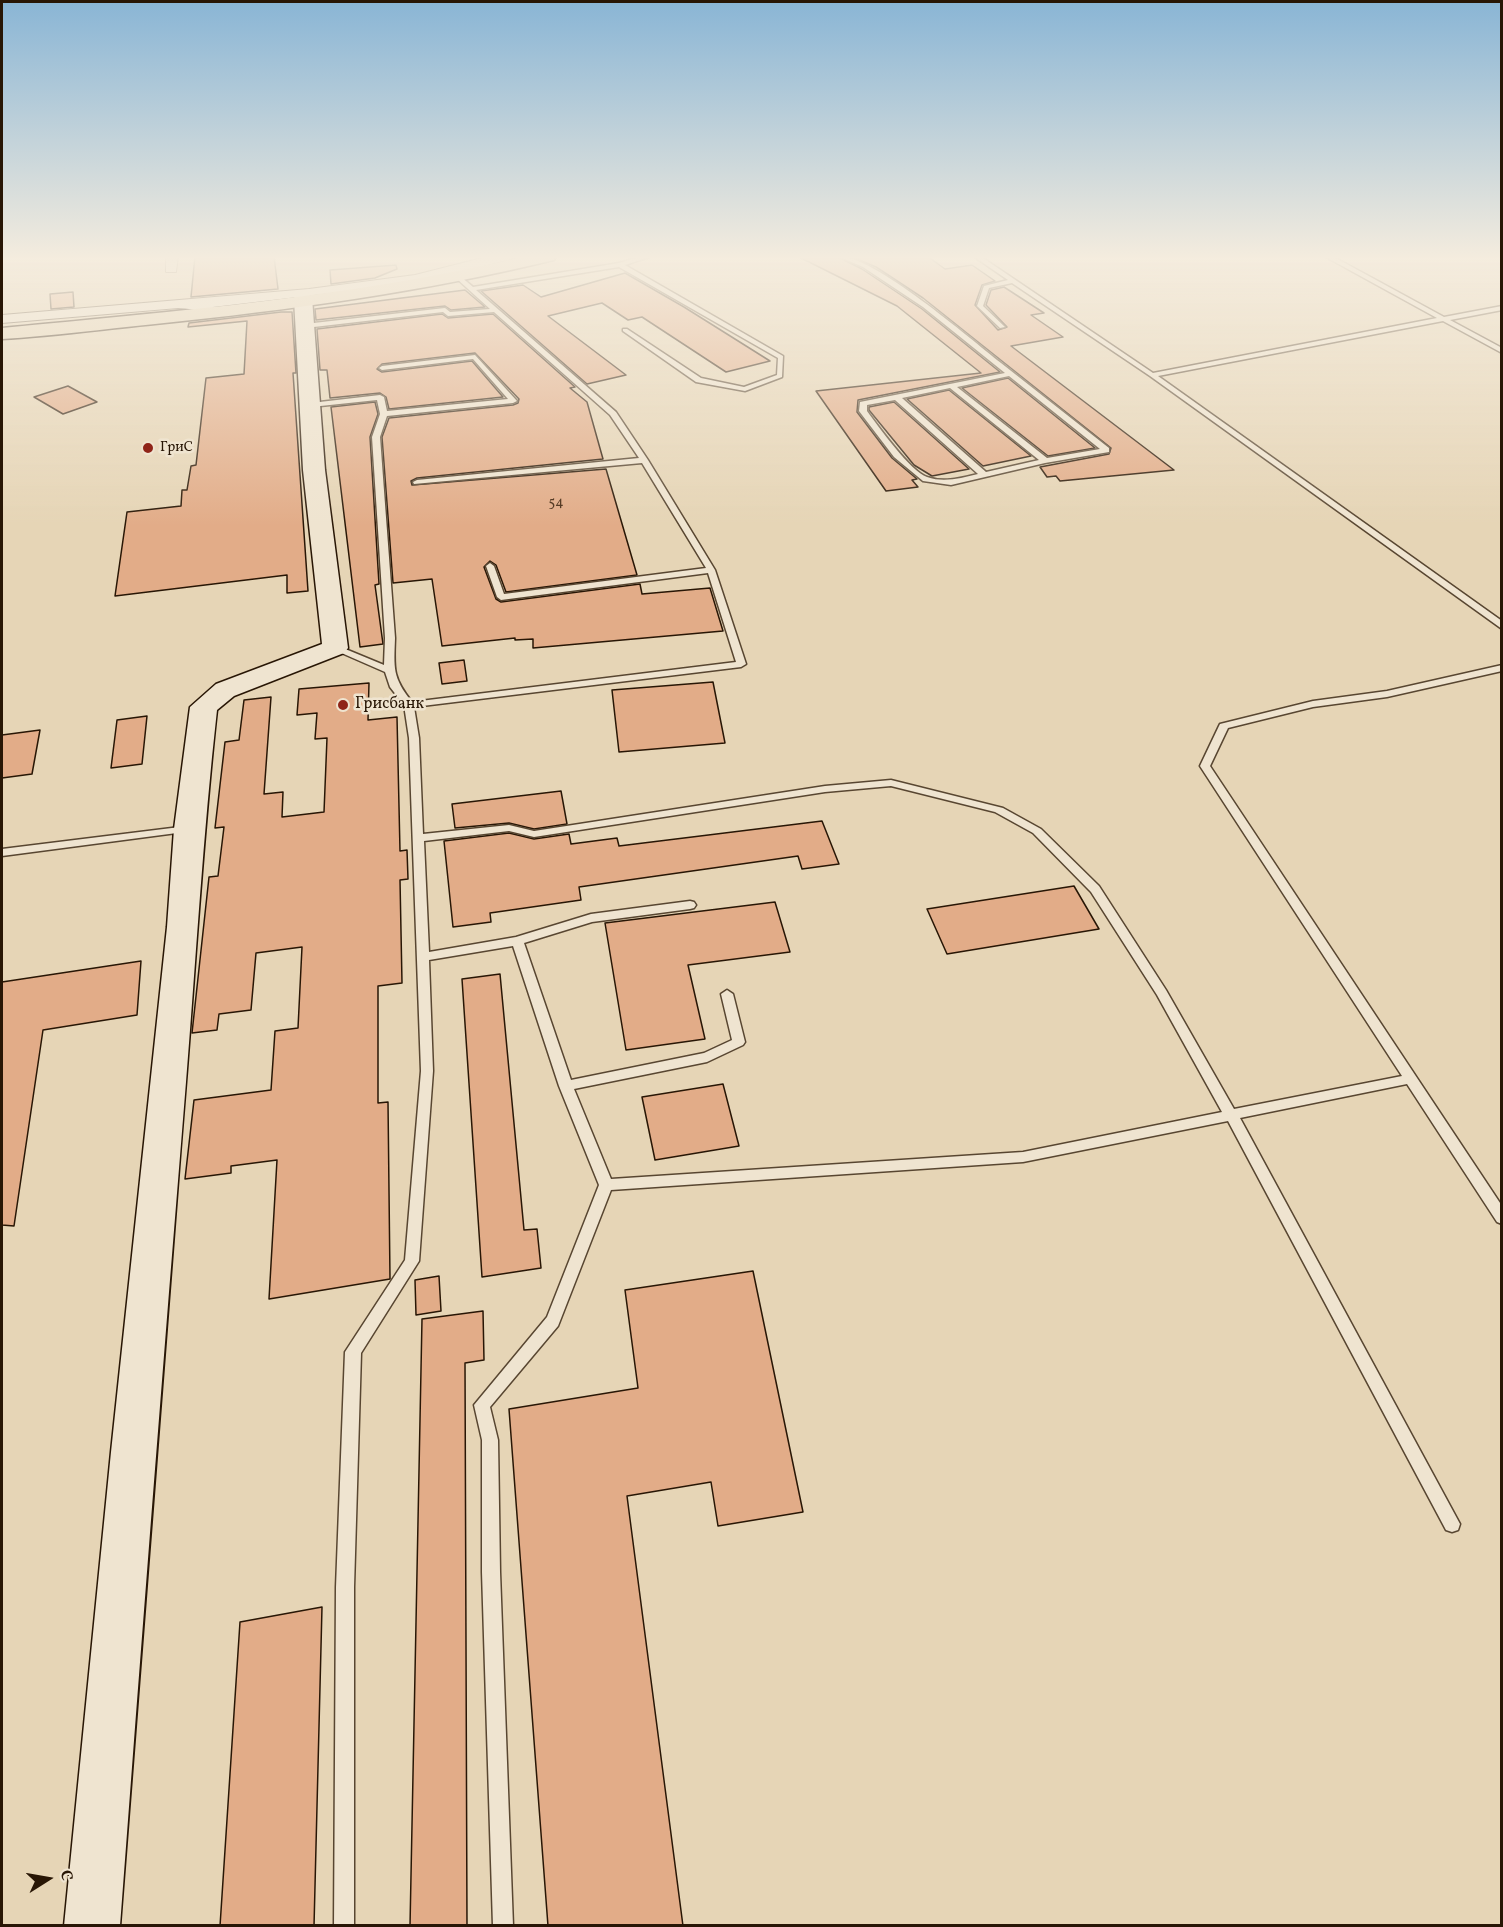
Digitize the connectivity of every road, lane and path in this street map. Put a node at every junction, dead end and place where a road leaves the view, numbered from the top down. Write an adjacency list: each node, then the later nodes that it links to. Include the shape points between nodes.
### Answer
1 (306, 346): 13 (street)
2 (537, 346): 15 (lane, via 613,414)
3 (649, 346): 4 (lane, via 699,380 745,389 780,375 781,357)
4 (762, 346)
5 (975, 346): 9 (lane)
6 (1109, 346): 10 (lane)
7 (1301, 346): 10 (lane)
8 (382, 368): 14 (lane, via 475,357 513,401)
9 (1010, 374): 11 (lane); 16 (lane, via 1106,450)
10 (1152, 375): 21 (lane)
11 (952, 386): 12 (lane); 16 (lane)
12 (896, 397): 17 (lane); 17 (lane, via 863,404 863,411 897,455 923,479 951,483)
13 (310, 405): 14 (lane, via 380,397); 22 (street)
14 (384, 414): 24 (lane, via 376,437)
15 (644, 460): 18 (lane); 20 (lane)
16 (1045, 461): 17 (lane)
17 (984, 475)
18 (417, 482)
19 (490, 566): 20 (lane, via 501,597)
20 (711, 570): 25 (lane, via 741,664)
21 (1502, 626)
22 (335, 648): 24 (lane); 26 (street, via 225,690 204,707)
23 (1502, 668): 33 (lane, via 1224,726 1205,766)
24 (390, 670): 25 (lane, via 395,687)
25 (409, 705): 27 (lane)
26 (189, 829): 28 (lane); 39 (street)
27 (419, 838): 31 (lane); 35 (lane, via 509,828 534,834 825,789 891,783 999,810 1037,831 1095,889 1162,993)
28 (2, 853)
29 (690, 905): 30 (lane, via 591,918)
30 (518, 941): 31 (lane); 34 (lane)
31 (423, 957): 40 (lane, via 427,1071 412,1261 353,1352 345,1587)
32 (727, 994): 34 (lane, via 739,1042 707,1057)
33 (1410, 1079): 35 (lane); 37 (lane)
34 (566, 1086): 36 (lane)
35 (1231, 1115): 36 (lane, via 1023,1157); 38 (lane)
36 (606, 1185): 41 (lane, via 553,1321 482,1405 490,1440)
37 (1502, 1218)
38 (1452, 1524)
39 (92, 1926)
40 (344, 1926)
41 (503, 1926)

